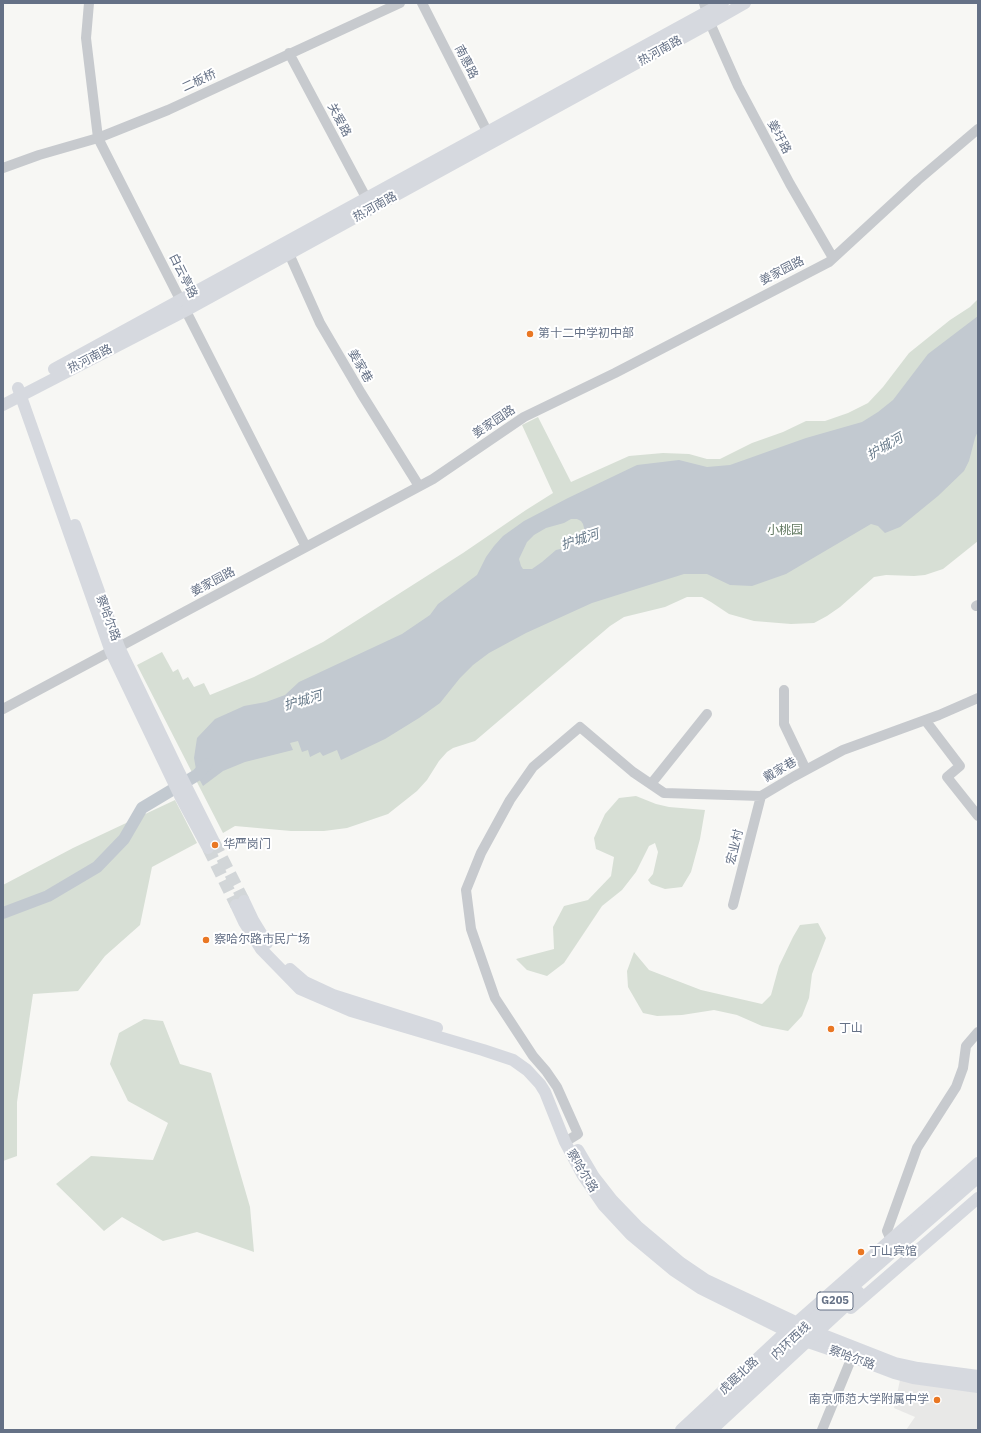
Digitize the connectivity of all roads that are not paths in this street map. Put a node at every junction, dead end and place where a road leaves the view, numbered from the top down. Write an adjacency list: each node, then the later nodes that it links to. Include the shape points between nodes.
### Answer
1 (89, 3): 10 (street, 白云亭路, via 86,38)
2 (400, 3): 7 (street, 二板桥)
3 (422, 3): 9 (street, 南惠路)
4 (723, 3): 6 (main road, 热河南路)
5 (745, 3): 6 (main road, 热河南路)
6 (707, 13): 9 (main road, 热河南路); 14 (street, 姜圩路, via 738,86)
7 (289, 53): 10 (street, 二板桥, via 168,110); 12 (street, 关爱路)
8 (978, 130): 14 (street, 姜家园路, via 918,180)
9 (490, 137): 12 (main road, 热河南路)
10 (98, 138): 11 (street, 二板桥); 15 (street, 白云亭路)
11 (3, 168)
12 (369, 203): 13 (main road, 热河南路)
13 (286, 248): 15 (main road, 热河南路); 19 (street, 姜家巷, via 320,323)
14 (833, 258): 19 (street, 姜家园路, via 615,374 524,417)
15 (183, 305): 16 (main road, 热河南路); 20 (street, 白云亭路)
16 (23, 390): 17 (main road, 热河南路); 18 (main road, 热河南路); 21 (main road, 察哈尔路)
17 (3, 397)
18 (3, 405)
19 (419, 486): 20 (street, 姜家园路)
20 (306, 547): 21 (street, 姜家园路)
21 (115, 650): 24 (street, 姜家园路); 31 (main road, 察哈尔路)
22 (784, 690): 27 (street, via 784,724)
23 (978, 698): 26 (street, 戴家巷)
24 (3, 709)
25 (707, 714): 28 (street)
26 (925, 720): 27 (street, 戴家巷, via 843,750); 30 (street, via 960,766 947,777)
27 (806, 770): 29 (street, 戴家巷)
28 (651, 784): 29 (street, 戴家巷, via 664,793); 35 (street, 戴家巷, via 580,727 533,767 481,852 466,890 471,929 496,998 533,1056 557,1087 578,1134)
29 (761, 796): 33 (street, 宏业村)
30 (978, 816)
31 (211, 845)
32 (240, 903): 35 (main road, 察哈尔路, via 279,959 305,982 333,995 491,1044 524,1059 550,1088)
33 (733, 905)
34 (978, 1032): 43 (street, via 966,1046 963,1068 956,1086 917,1148 887,1231)
35 (568, 1140): 44 (main road, 察哈尔路, via 612,1200 681,1264 706,1280); 45 (main road, 察哈尔路, via 582,1174 594,1193 635,1239 672,1270 700,1288)
36 (978, 1163): 43 (main road, 虎踞北路)
37 (978, 1169): 42 (highway)
38 (978, 1176): 42 (highway, 内环西线 / G205)
39 (978, 1187): 42 (highway, 内环西线 / G205)
40 (978, 1191): 42 (main road)
41 (978, 1198): 46 (main road)
42 (916, 1235): 52 (highway, 内环西线 / G205, via 811,1322); 53 (highway, 内环西线 / G205)
43 (891, 1240): 44 (main road, 虎踞北路)
44 (798, 1322): 45 (main road, 虎踞北路); 46 (main road, 察哈尔路)
45 (787, 1332): 47 (main road, 察哈尔路); 51 (main road, 虎踞北路)
46 (821, 1334): 47 (main road); 49 (main road, 察哈尔路, via 895,1363)
47 (811, 1343): 48 (main road, 察哈尔路); 54 (main road)
48 (852, 1357): 50 (main road, 察哈尔路, via 913,1378); 55 (street)
49 (978, 1376)
50 (978, 1387)
51 (681, 1430)
52 (696, 1430)
53 (710, 1430)
54 (719, 1430)
55 (822, 1430)

